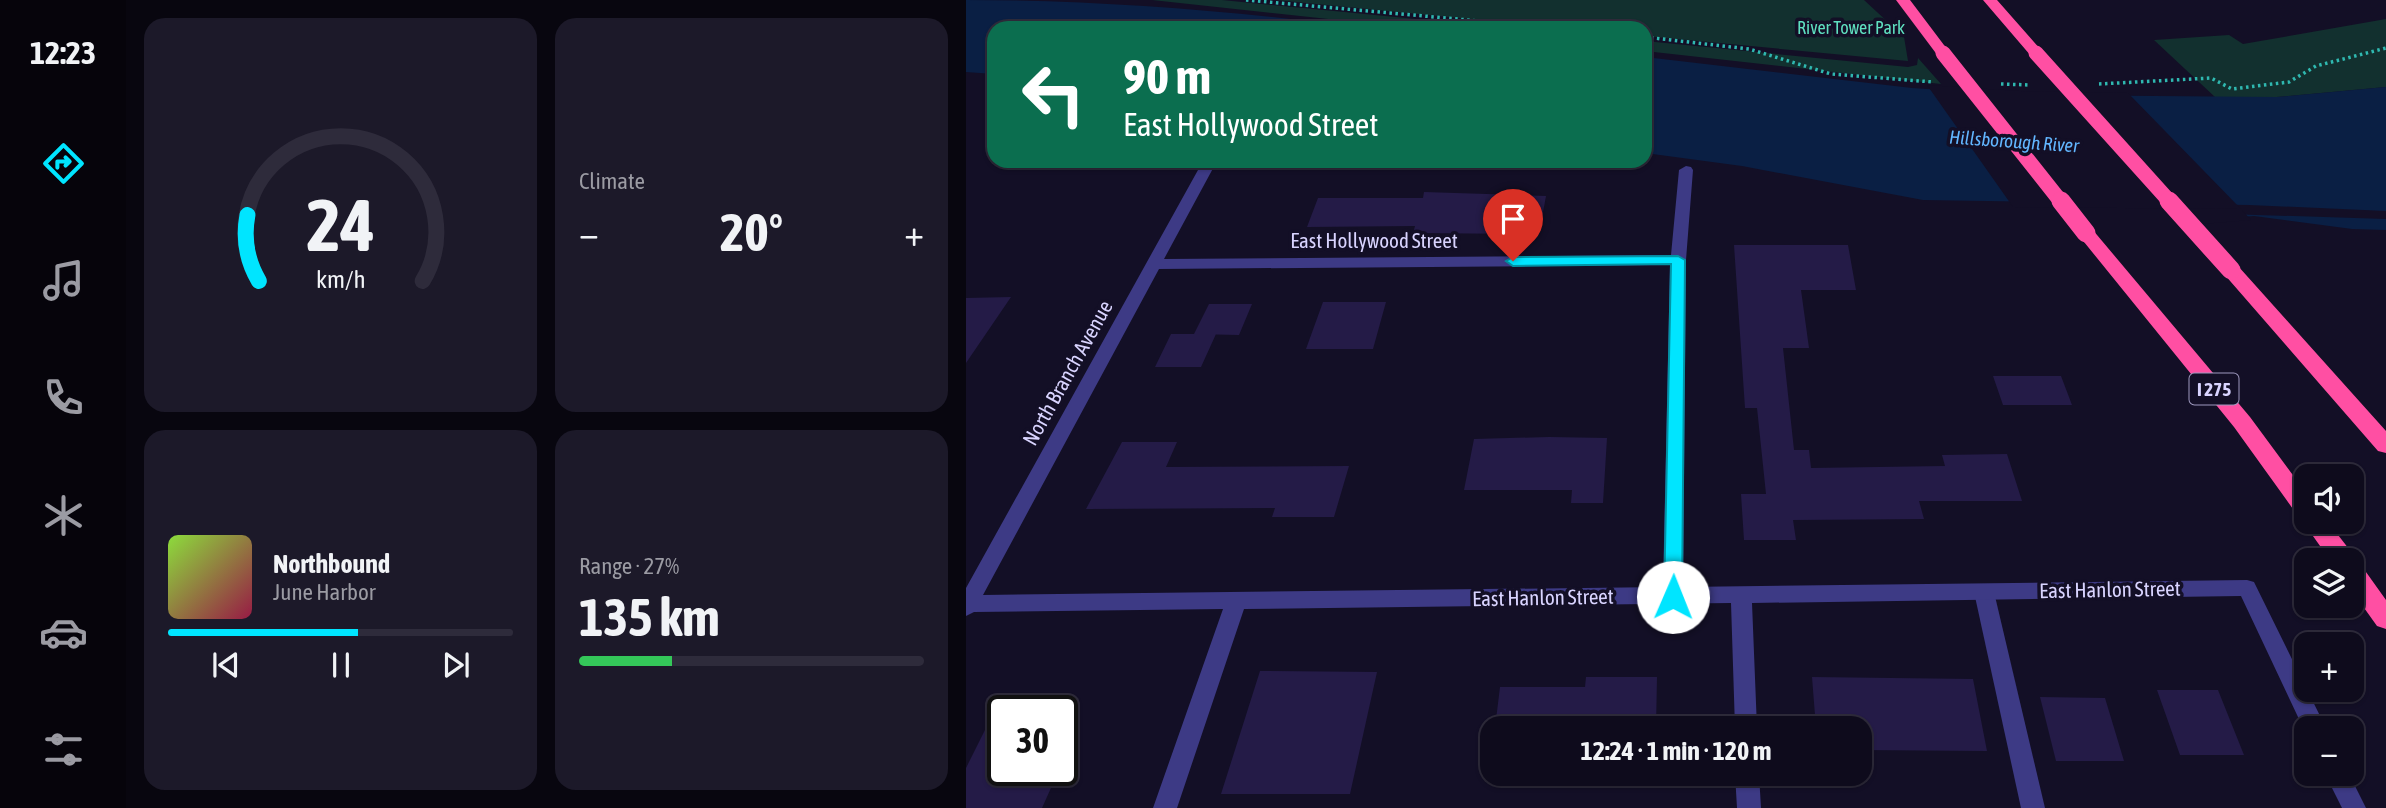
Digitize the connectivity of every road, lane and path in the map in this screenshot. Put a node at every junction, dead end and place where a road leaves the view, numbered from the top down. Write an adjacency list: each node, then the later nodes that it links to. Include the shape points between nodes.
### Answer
1 (1246, 0): 6 (path)
2 (1990, 0): 5 (highway)
3 (1997, 0): 5 (highway)
4 (1904, 2): 14 (highway, I 275, bridge, via 2242,422)
5 (2002, 14): 13 (highway, bridge)
6 (1479, 21)
7 (1652, 38): 8 (path, via 1749,49)
8 (1784, 58)
9 (1206, 168): 12 (street, North Branch Avenue)
10 (1686, 170): 11 (street)
11 (1678, 260): 12 (street, East Hollywood Street); 18 (street)
12 (1154, 264): 20 (street, North Branch Avenue)
13 (2386, 445)
14 (2294, 494)
15 (2364, 589): 21 (highway)
16 (1984, 592): 17 (street, East Hanlon Street); 23 (street, East Hanlon Street, via 2247,589); 28 (street)
17 (1741, 596): 18 (street, East Hanlon Street); 22 (street)
18 (1673, 597): 19 (street, East Hanlon Street)
19 (1236, 601): 20 (street, East Hanlon Street); 26 (street)
20 (967, 605)
21 (2386, 619)
22 (1746, 716)
23 (2309, 716)
24 (1748, 786): 27 (street)
25 (2343, 786): 29 (street)
26 (1165, 808)
27 (1749, 808)
28 (2033, 808)
29 (2354, 808)

